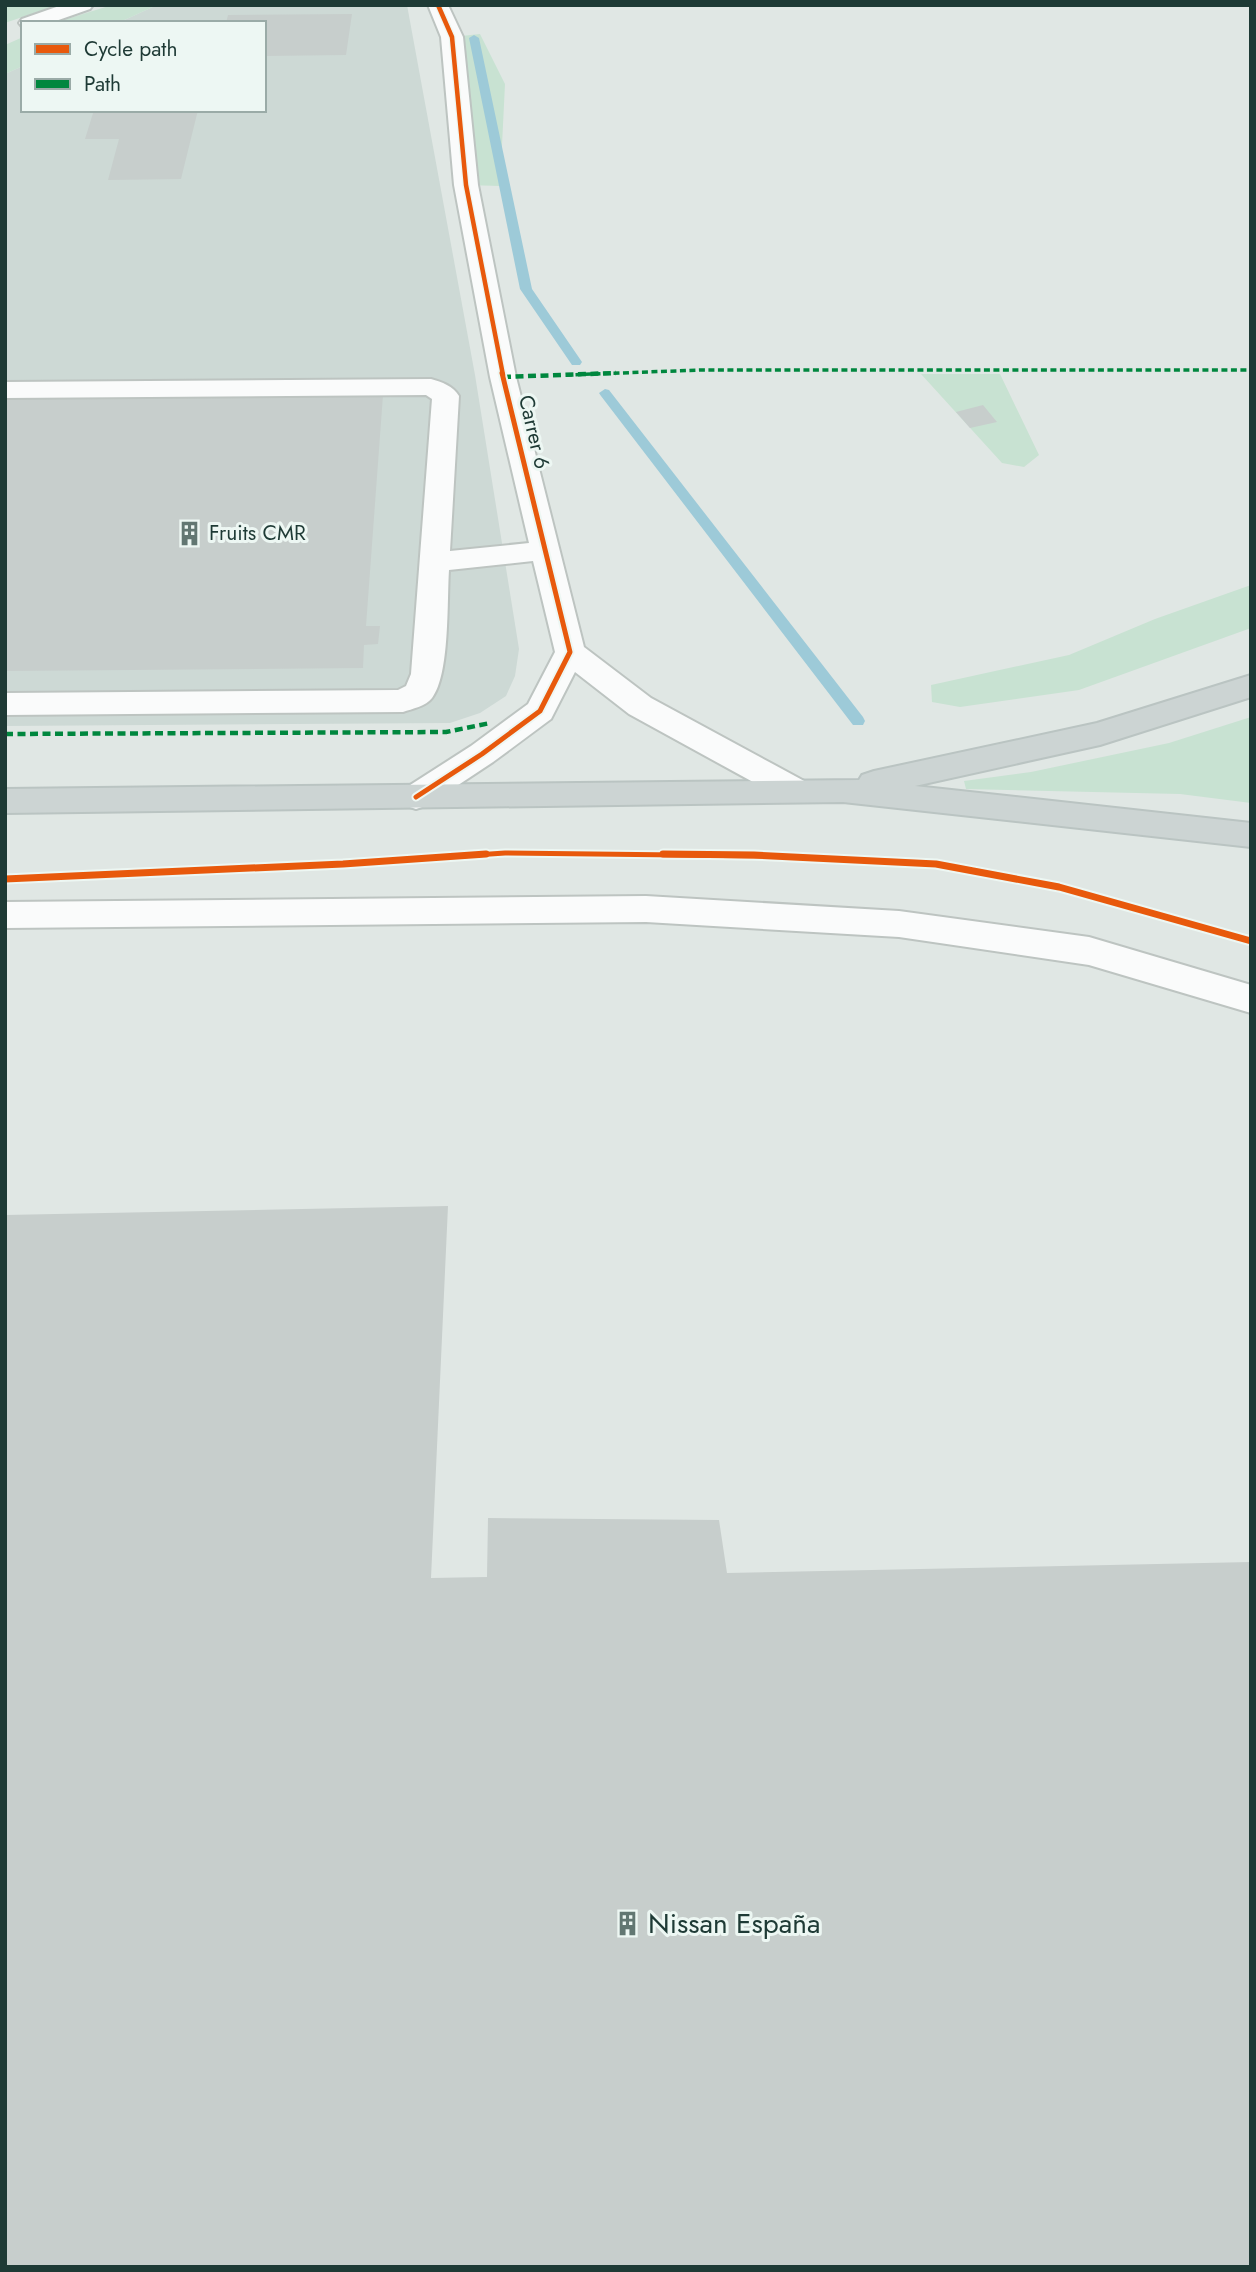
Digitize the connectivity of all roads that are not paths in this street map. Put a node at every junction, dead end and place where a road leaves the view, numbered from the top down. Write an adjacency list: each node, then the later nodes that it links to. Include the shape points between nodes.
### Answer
1 (83, 5): 3 (street)
2 (438, 5): 5 (street, Carrer 6, via 452,37 466,185 503,377)
3 (35, 21)
4 (5, 390): 6 (street, via 431,387 446,396)
5 (544, 551): 6 (street); 7 (street, Carrer 6)
6 (435, 562): 9 (street, via 427,674 419,693 403,701)
7 (570, 652): 10 (street, via 640,706); 12 (street, via 540,711)
8 (1251, 686): 11 (main road, via 1100,734)
9 (5, 704)
10 (794, 790): 11 (main road); 12 (main road)
11 (843, 790): 14 (main road)
12 (416, 797): 13 (main road)
13 (5, 802)
14 (1251, 835)
15 (5, 915): 16 (street, via 646,909 899,924 1088,951)
16 (1251, 999)

